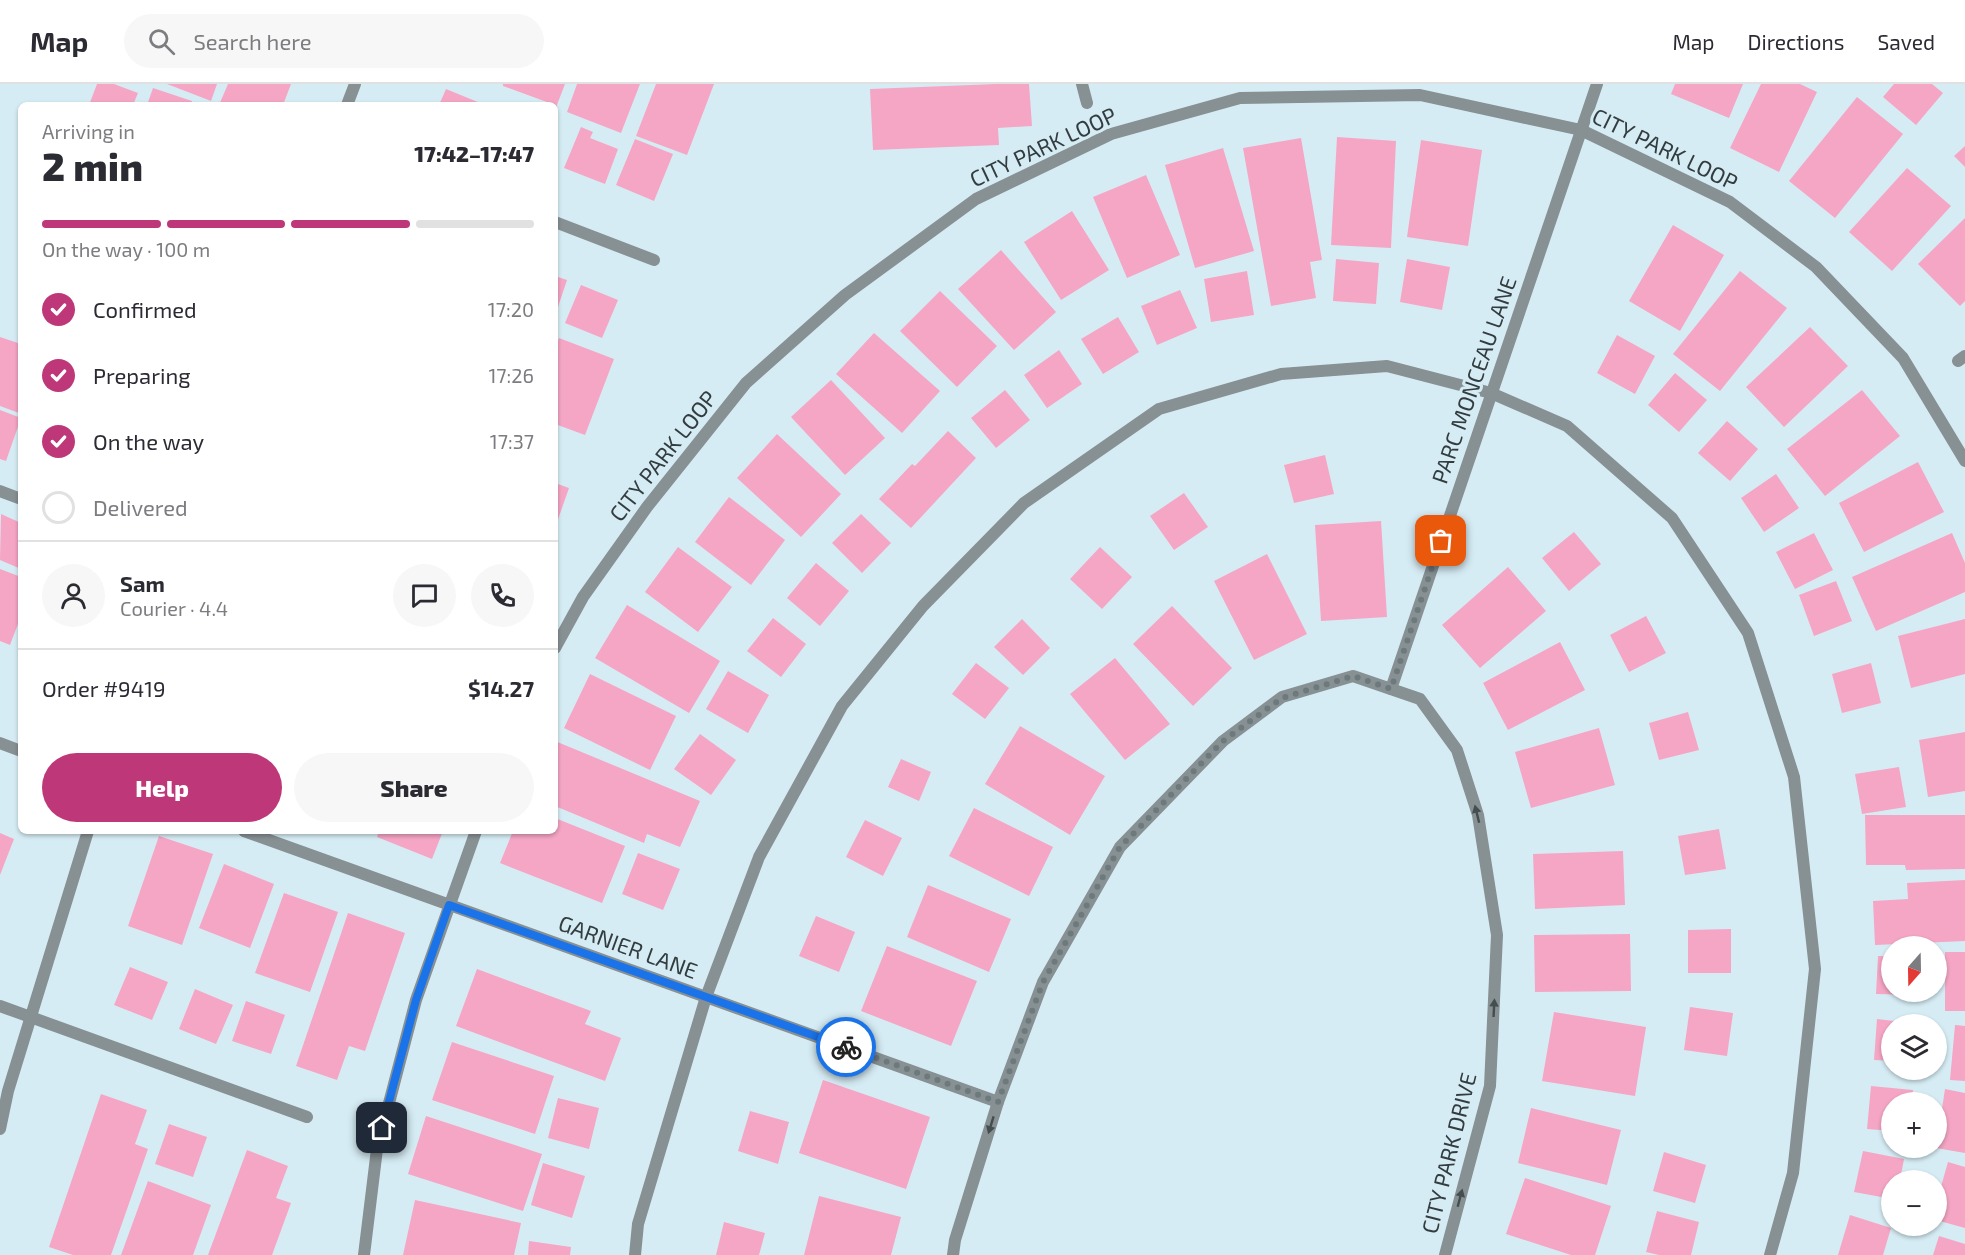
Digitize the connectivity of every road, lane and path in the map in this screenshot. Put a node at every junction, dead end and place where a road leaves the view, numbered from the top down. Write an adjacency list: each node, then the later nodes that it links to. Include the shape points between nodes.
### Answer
1 (355, 84): 4 (street)
2 (1082, 84): 5 (street)
3 (1597, 84): 6 (street, PARC MONCEAU LANE)
4 (348, 102)
5 (1087, 103)
6 (1581, 130): 9 (street, PARC MONCEAU LANE); 10 (street, CITY PARK LOOP, via 1730,201 1816,267 1902,358); 13 (street, CITY PARK LOOP, via 1420,95 1240,98 1111,134 976,199 845,295 747,383 647,507 583,597)
7 (558, 223): 8 (street)
8 (654, 260)
9 (1491, 393): 14 (street, PARC MONCEAU LANE); 21 (street, via 1387,366 1281,374 1160,409 1024,503 923,606 842,706 759,857); 31 (street, via 1566,426 1672,518 1748,633 1794,777 1815,969 1793,1173)
10 (1965, 461)
11 (0, 491): 12 (street)
12 (18, 498)
13 (558, 643)
14 (1391, 689): 24 (street, CITY PARK DRIVE, via 1353,676 1282,698 1223,741 1120,847 1043,982); 30 (street, CITY PARK DRIVE, one-way to 14, via 1490,1086 1497,935 1478,815 1457,750 1420,699)
15 (0, 743): 16 (street)
16 (18, 750)
17 (87, 834): 23 (street)
18 (252, 834): 20 (street, GARNIER LANE)
19 (475, 834): 20 (street)
20 (449, 905): 21 (street, GARNIER LANE); 27 (street, via 416,1000 377,1149)
21 (706, 996): 24 (street, GARNIER LANE); 28 (street, via 638,1224)
22 (0, 1006): 23 (street)
23 (31, 1017): 25 (street); 26 (street)
24 (998, 1102): 29 (street, CITY PARK DRIVE, one-way to 29)
25 (307, 1117)
26 (0, 1130)
27 (364, 1255)
28 (635, 1255)
29 (953, 1255)
30 (1445, 1255)
31 (1770, 1255)

